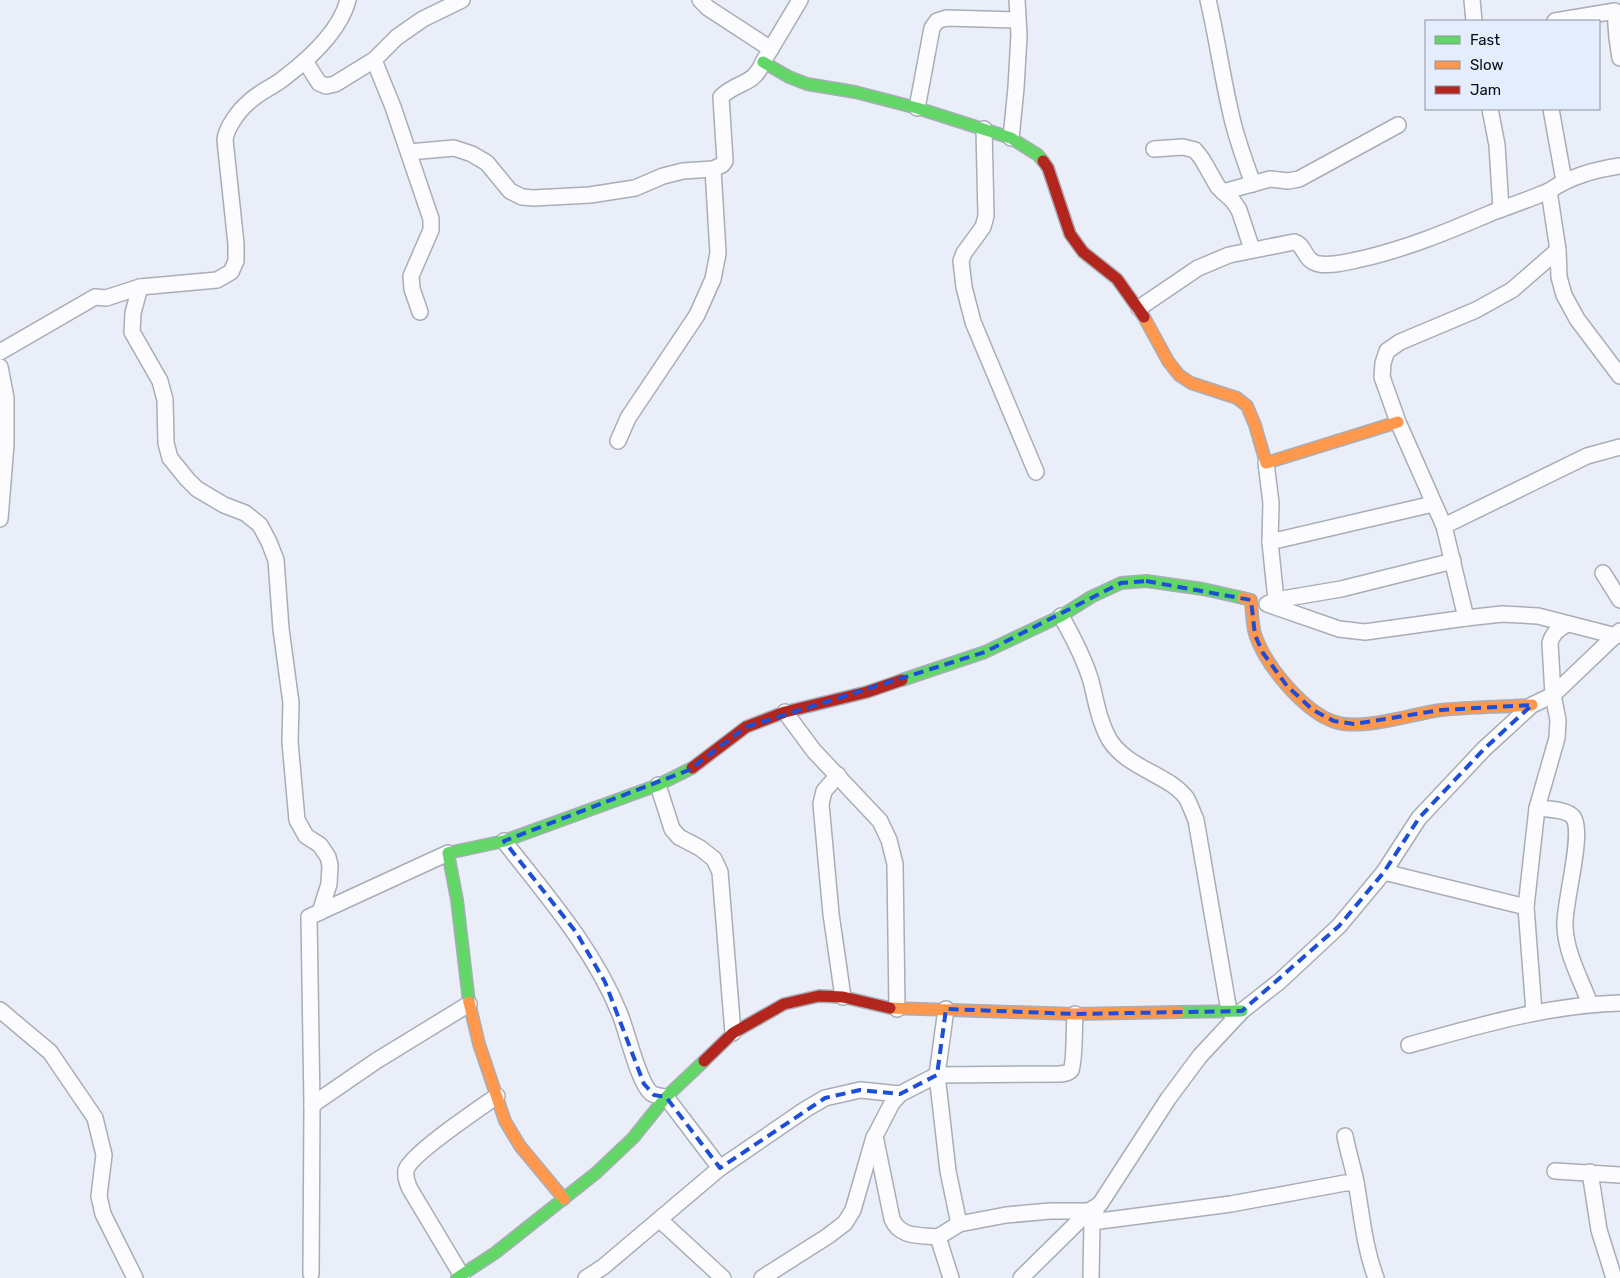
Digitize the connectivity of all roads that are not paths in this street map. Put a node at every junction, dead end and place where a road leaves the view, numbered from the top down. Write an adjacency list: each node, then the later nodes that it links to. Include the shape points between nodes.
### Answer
1 (348, 0): 14 (street, via 337,26)
2 (462, 0): 13 (street, via 423,18)
3 (700, 0): 11 (street)
4 (800, 0): 11 (street)
5 (1017, 0): 8 (street)
6 (1208, 0): 26 (street, via 1231,115)
7 (1472, 0): 9 (street)
8 (1017, 20): 15 (street, via 946,18 937,21 932,28); 20 (street, via 1019,35)
9 (1474, 20)
10 (1561, 20): 12 (street, via 1615,11)
11 (767, 56): 15 (street, via 789,77 807,84); 24 (street, via 753,79 728,90 721,97 725,161)
12 (1620, 58)
13 (374, 60): 14 (street, via 329,87 319,84); 22 (street)
14 (305, 61): 32 (street, via 248,102 226,132 236,244 236,261 231,272 217,280)
15 (917, 108): 19 (street)
16 (1490, 110): 29 (street, via 1497,145)
17 (1551, 110): 25 (street)
18 (1398, 125): 26 (street, via 1299,179 1288,182 1270,179)
19 (984, 130): 20 (street); 42 (street, via 986,216 961,261 964,287 976,330)
20 (1011, 138): 33 (street, via 1038,155 1048,168 1070,234 1083,252 1117,279)
21 (1154, 149): 28 (street, via 1183,147 1195,150)
22 (409, 152): 24 (street, via 454,148 472,154 487,163 510,191 533,198 590,195 635,188 676,172); 34 (street, via 431,219 431,230 411,276)
23 (1620, 166): 25 (street)
24 (713, 169): 39 (street, via 718,253 713,279 697,315 628,418)
25 (1564, 181): 27 (street)
26 (1253, 184): 28 (street)
27 (1549, 191): 29 (street); 31 (street)
28 (1223, 192): 30 (street, via 1239,210)
29 (1501, 210): 30 (street, via 1431,238 1337,264 1317,264 1294,242)
30 (1252, 249): 33 (street, via 1198,268)
31 (1558, 250): 37 (street, via 1559,277 1564,294 1577,319); 38 (street, via 1512,290 1387,351 1382,363 1382,377)
32 (140, 287): 35 (street, via 106,298 95,297); 66 (street, via 132,332 160,381 165,400 166,443 170,458 197,489 260,525 276,560 291,703 290,742 297,820 306,836 320,845 330,865)
33 (1139, 308): 41 (street, via 1179,375 1237,398 1246,406)
34 (420, 312)
35 (0, 352)
36 (0, 367): 44 (street, via 6,398 6,444)
37 (1620, 376)
38 (1398, 422): 41 (street); 43 (street)
39 (618, 441)
40 (1620, 447): 45 (street, via 1571,463)
41 (1266, 463): 46 (street)
42 (1036, 472)
43 (1433, 504): 45 (street); 46 (street)
44 (0, 519)
45 (1444, 526): 47 (street)
46 (1270, 542): 51 (street)
47 (1453, 561): 51 (street, via 1341,589); 53 (street)
48 (1603, 574): 50 (street)
49 (1251, 600): 51 (street); 52 (street, via 1146,581 1121,583); 57 (street, via 1255,635 1263,653 1287,686 1313,710 1334,722 1354,724 1441,710)
50 (1620, 600)
51 (1271, 602): 53 (street, via 1339,629 1366,632)
52 (1061, 616): 58 (street, via 985,652 867,692); 74 (street, via 1082,656 1100,719 1110,740 1125,758 1171,785 1186,798 1196,820)
53 (1466, 618): 54 (street, via 1502,614 1538,616)
54 (1568, 624): 55 (street); 56 (street, via 1552,635 1550,643)
55 (1618, 633): 56 (street)
56 (1553, 695): 57 (street); 61 (street, via 1558,720 1557,738)
57 (1532, 705): 64 (street, via 1484,749 1419,818)
58 (785, 712): 59 (street, via 814,751); 60 (street, via 746,727 689,770)
59 (838, 775): 67 (street, via 824,791 821,804 831,914); 71 (street, via 880,821 889,840 894,864)
60 (658, 785): 62 (street); 77 (street, via 672,829 679,837 714,858 720,872)
61 (1537, 808): 65 (street); 70 (street, via 1566,813 1575,821 1577,845 1565,928)
62 (504, 840): 63 (street); 82 (street, via 576,932 619,1012 644,1084 654,1095)
63 (448, 853): 66 (street); 69 (street)
64 (1384, 872): 65 (street); 74 (street, via 1339,926 1280,981)
65 (1526, 907): 75 (street)
66 (320, 912): 83 (street, via 308,917)
67 (843, 997): 71 (street); 77 (street, via 820,996 784,1004)
68 (1620, 1003): 70 (street)
69 (469, 1004): 81 (street); 83 (street)
70 (1590, 1004): 75 (street)
71 (897, 1009): 72 (street)
72 (946, 1009): 76 (street); 79 (street)
73 (0, 1010): 98 (street, via 50,1052 95,1118 104,1155 100,1196 103,1214)
74 (1235, 1011): 76 (street); 92 (street, via 1168,1099)
75 (1534, 1012): 78 (street)
76 (1075, 1014): 79 (street, via 1073,1060 1068,1073)
77 (733, 1033): 82 (street)
78 (1409, 1045)
79 (937, 1075): 80 (street); 94 (street, via 948,1171)
80 (900, 1094): 84 (street); 86 (street, via 860,1090 825,1098)
81 (497, 1096): 91 (street, via 520,1146); 97 (street, via 422,1152 407,1170 410,1189)
82 (666, 1097): 86 (street); 91 (street, via 633,1138)
83 (312, 1105): 96 (street)
84 (875, 1136): 95 (street, via 895,1225 908,1235); 101 (street, via 853,1210 845,1223)
85 (1345, 1136): 90 (street)
86 (720, 1168): 93 (street)
87 (1555, 1171): 88 (street)
88 (1590, 1172): 89 (street); 106 (street, via 1599,1230)
89 (1620, 1175)
90 (1356, 1183): 92 (street, via 1231,1204); 105 (street, via 1364,1237)
91 (564, 1199): 97 (street)
92 (1093, 1212): 94 (street, via 1025,1213); 103 (street); 104 (street)
93 (660, 1220): 99 (street); 100 (street)
94 (959, 1224): 95 (street)
95 (938, 1236): 102 (street)
96 (311, 1274)
97 (459, 1277)
98 (135, 1278)
99 (586, 1278)
100 (723, 1278)
101 (762, 1278)
102 (951, 1278)
103 (1021, 1278)
104 (1091, 1278)
105 (1376, 1278)
106 (1614, 1278)

